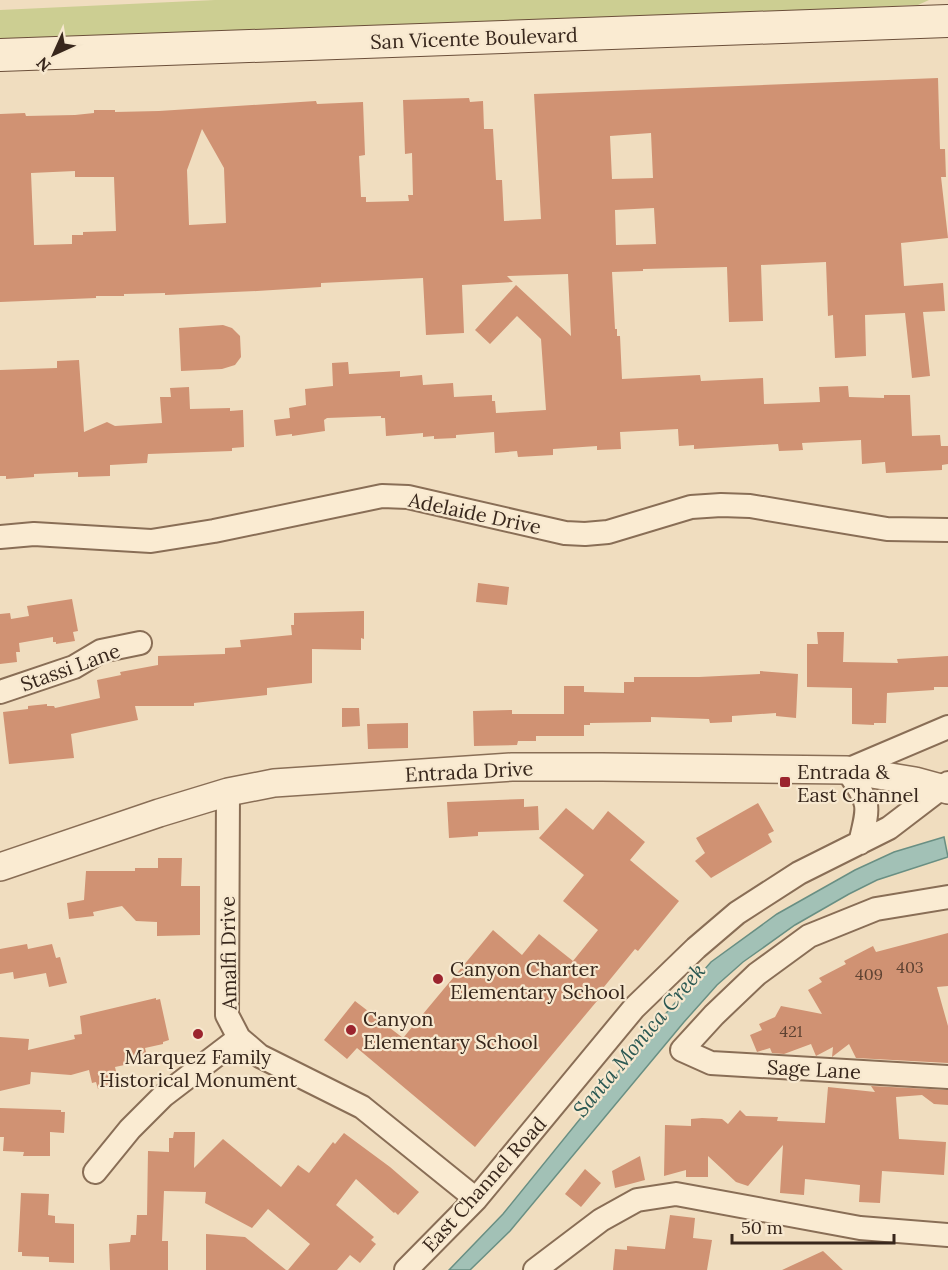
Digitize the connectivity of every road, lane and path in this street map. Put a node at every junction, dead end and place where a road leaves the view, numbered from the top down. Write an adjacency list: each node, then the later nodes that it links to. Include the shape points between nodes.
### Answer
1 (948, 21): 2 (main road, San Vicente Boulevard)
2 (0, 56)
3 (948, 530): 4 (street, Adelaide Drive, via 887,529 750,506 721,505 691,507 608,532 585,534 408,497 382,496 151,541 34,534)
4 (0, 537)
5 (140, 643): 6 (street, Stassi Lane, via 101,651 74,667)
6 (0, 692)
7 (948, 727): 8 (street)
8 (847, 770): 9 (street, Entrada Drive); 10 (street, Entrada Drive, via 512,767 274,783); 11 (street, via 866,799)
9 (946, 790): 11 (street, East Channel Road)
10 (228, 792): 12 (street, Entrada Drive); 14 (street, Amalfi Drive, via 227,1015)
11 (860, 843): 17 (street, East Channel Road, via 799,873 737,913 696,948 634,1008)
12 (0, 867)
13 (944, 895): 15 (street, Sage Lane, via 876,909 808,936 757,974 682,1050 711,1063)
14 (239, 1038): 16 (street, via 163,1096); 17 (street, Amalfi Drive, via 260,1056 362,1107)
15 (948, 1077)
16 (95, 1172)
17 (476, 1199): 19 (street, East Channel Road)
18 (948, 1235): 20 (street, via 860,1228 676,1194 637,1200 601,1220)
19 (406, 1270)
20 (535, 1270)

